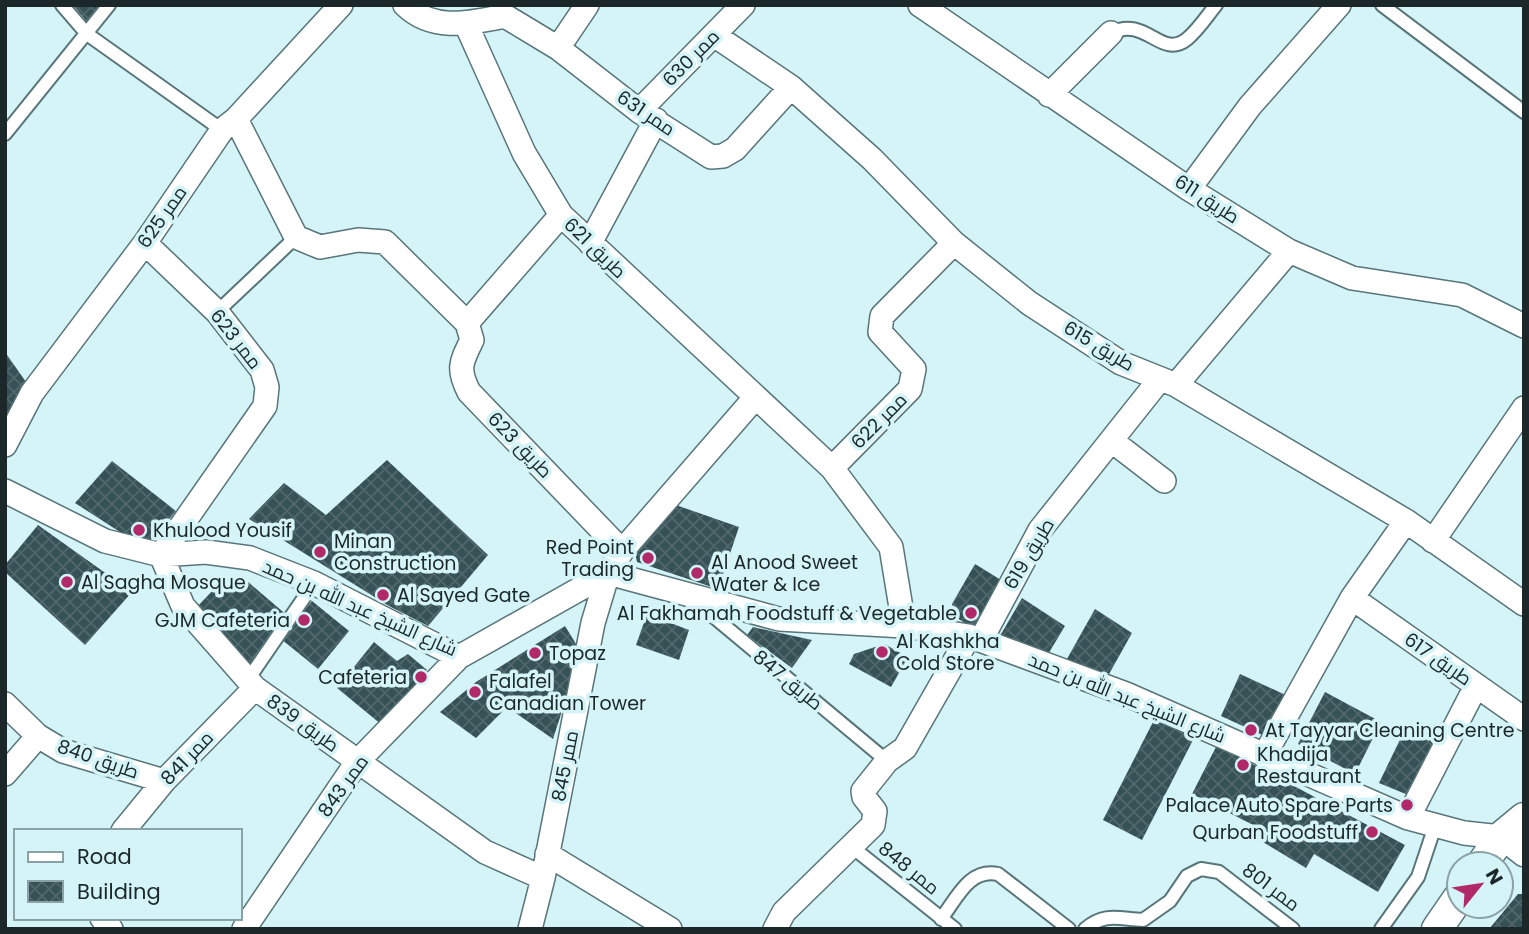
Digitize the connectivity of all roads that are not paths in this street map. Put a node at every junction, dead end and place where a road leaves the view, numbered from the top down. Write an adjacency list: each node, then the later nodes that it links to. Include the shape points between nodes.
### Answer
1 (62, 5): 14 (lane)
2 (109, 5): 14 (lane)
3 (341, 5): 21 (street, ممر 625)
4 (405, 5): 12 (street, via 420,19)
5 (587, 5): 16 (street)
6 (743, 5): 15 (street, ممر 630)
7 (919, 5): 18 (street, طريق 611)
8 (1216, 5): 13 (lane, via 1187,39 1176,45 1163,44 1136,28 1124,26)
9 (1339, 5): 23 (street, via 1250,106)
10 (1382, 5): 19 (lane)
11 (500, 11): 12 (street); 16 (street, ممر 631)
12 (466, 24): 24 (street, طريق 621, via 524,153)
13 (1111, 33): 18 (street)
14 (87, 34): 21 (lane); 22 (lane)
15 (714, 35): 17 (street, طريق 615); 20 (street, ممر 630)
16 (558, 48): 20 (street, ممر 631)
17 (791, 87): 20 (street, ممر 631, via 735,149 723,156 711,156); 28 (street, طريق 615, via 872,159)
18 (1049, 95): 23 (street, طريق 611)
19 (1524, 112)
20 (647, 115): 27 (street, ممر 630)
21 (229, 125): 25 (street); 26 (street, ممر 625)
22 (5, 134)
23 (1189, 189): 29 (street, طريق 611)
24 (561, 215): 27 (street, طريق 621); 31 (street)
25 (296, 237): 30 (lane); 31 (street, via 320,247 358,240 385,242)
26 (145, 243): 30 (street, ممر 623); 37 (street, ممر 625, via 32,393)
27 (590, 243): 34 (street, طريق 621)
28 (954, 243): 33 (street, طريق 615, via 1029,303 1121,363); 38 (street, ممر 622, via 882,316 880,332 914,369 910,389)
29 (1289, 251): 32 (street, طريق 611, via 1352,278 1462,295); 33 (street, طريق 619)
30 (217, 312): 44 (street, ممر 623, via 262,370 267,387 265,406)
31 (467, 323): 43 (street, طريق 623, via 472,340 460,375 469,392)
32 (1524, 326)
33 (1168, 382): 36 (street, طريق 619); 41 (street, طريق 615)
34 (754, 398): 38 (street, طريق 621); 43 (street)
35 (1524, 408): 42 (street)
36 (1112, 441): 39 (street); 51 (street, طريق 619, via 1040,530)
37 (5, 445)
38 (832, 468): 50 (street, طريق 621, via 891,547)
39 (1164, 481)
40 (10, 500): 44 (street, شارع الشيخ عبد الله بن حمد, via 105,541)
41 (1406, 521): 42 (street, طريق 615); 48 (street)
42 (1433, 541): 49 (street, طريق 615)
43 (622, 551): 45 (street)
44 (161, 555): 46 (street, شارع الشيخ عبد الله بن حمد, via 206,552 250,558); 53 (street, طريق 839, via 183,606)
45 (608, 573): 47 (street, شارع الشيخ عبد الله بن حمد); 52 (street, شارع الشيخ عبد الله بن حمد); 69 (street, ممر 845, via 593,623)
46 (314, 583): 52 (street, شارع الشيخ عبد الله بن حمد); 53 (lane)
47 (691, 597): 50 (street, شارع الشيخ عبد الله بن حمد, via 779,619); 59 (lane, طريق 847)
48 (1352, 598): 54 (street, طريق 617); 58 (street)
49 (1524, 604)
50 (904, 626): 51 (street, شارع الشيخ عبد الله بن حمد)
51 (975, 638): 58 (street, شارع الشيخ عبد الله بن حمد, via 1126,694); 59 (street, via 905,748)
52 (459, 657): 60 (street, ممر 843)
53 (251, 684): 60 (street, طريق 839); 62 (street, ممر 841)
54 (1476, 686): 56 (street, طريق 617); 63 (street)
55 (5, 704): 57 (street, طريق 840)
56 (1524, 719)
57 (38, 736): 61 (street); 62 (street, طريق 840, via 63,751)
58 (1264, 756): 63 (street, شارع الشيخ عبد الله بن حمد)
59 (887, 761): 67 (street, via 863,791 875,819)
60 (357, 762): 70 (street, طريق 839, via 485,852); 72 (street, ممر 843)
61 (5, 774)
62 (164, 781): 65 (street, ممر 841)
63 (1408, 818): 64 (street, شارع الشيخ عبد الله بن حمد)
64 (1435, 826): 66 (street, شارع الشيخ عبد الله بن حمد); 80 (lane, via 1418,877)
65 (125, 829)
66 (1516, 836): 68 (street)
67 (852, 847): 71 (lane, ممر 848); 75 (street, via 784,912)
68 (1499, 850)
69 (547, 854): 70 (street, ممر 845); 74 (street)
70 (543, 878): 73 (street, ممر 845)
71 (941, 919): 76 (lane, ممر 848); 77 (lane, ممر 848, via 973,876 986,872 998,874)
72 (244, 929)
73 (530, 929)
74 (670, 929)
75 (775, 929)
76 (955, 929)
77 (1069, 929)
78 (1085, 929): 79 (lane, ممر 801, via 1111,915 1149,917 1170,901 1186,876 1201,869 1219,872)
79 (1293, 929)
80 (1381, 929)

